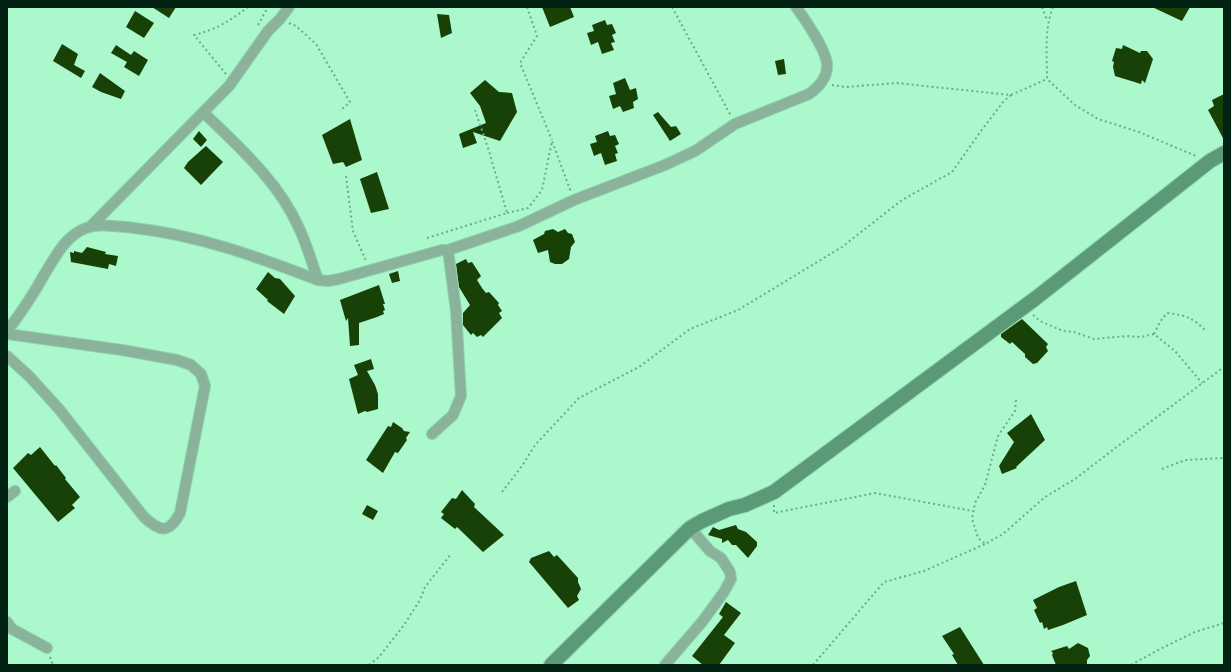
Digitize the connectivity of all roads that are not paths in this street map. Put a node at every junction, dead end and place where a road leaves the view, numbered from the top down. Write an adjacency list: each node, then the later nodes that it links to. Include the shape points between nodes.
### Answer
1 (289, 7): 3 (street, via 268,31 232,82)
2 (796, 7): 6 (street, via 819,43 827,63 826,74 821,84 809,94 735,124 695,151 666,165 574,200 519,226)
3 (204, 113): 5 (street); 7 (street, via 260,169 282,196 299,228)
4 (1224, 153): 12 (street, via 1210,161 1036,298 774,492 729,509)
5 (91, 226): 7 (street, via 155,230 196,238); 8 (street, via 75,233 62,246)
6 (448, 250): 7 (street, via 328,281); 11 (street, via 456,310 461,396 453,415)
7 (318, 280)
8 (7, 331)
9 (7, 334): 10 (street, via 177,360 192,365 201,374 205,386 180,513 174,524 163,529 154,526 144,517 59,409)
10 (7, 356)
11 (432, 434)
12 (690, 528): 15 (street); 16 (street, via 721,558 730,572 731,579 702,622)
13 (7, 622): 14 (street, via 12,629)
14 (47, 648)
15 (551, 665)
16 (665, 665)

